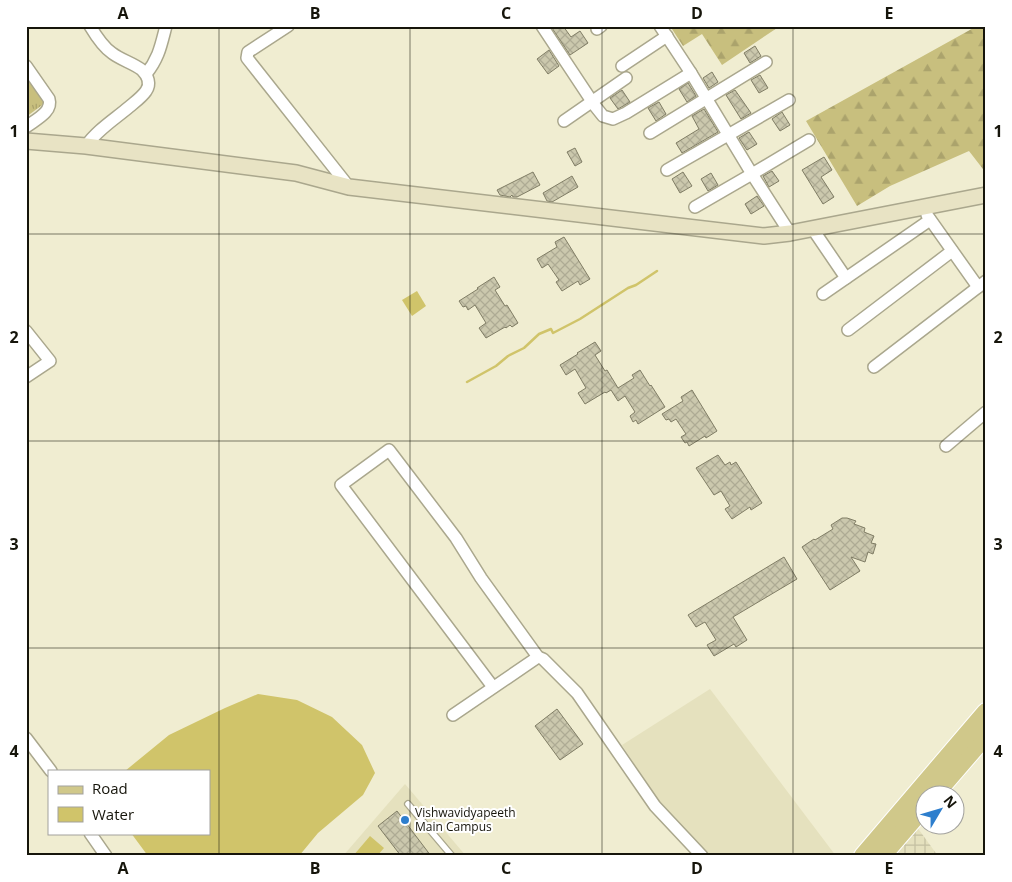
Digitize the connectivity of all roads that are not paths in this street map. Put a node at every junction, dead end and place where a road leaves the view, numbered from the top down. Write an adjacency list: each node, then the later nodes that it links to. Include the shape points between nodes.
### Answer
1 (90, 26): 10 (street, via 110,52)
2 (166, 26): 10 (street, via 162,44)
3 (288, 26): 24 (street, via 248,52 247,58)
4 (542, 26): 14 (street)
5 (663, 31): 8 (street); 9 (street)
6 (766, 62): 12 (street)
7 (26, 66): 16 (street, via 50,102 44,114)
8 (622, 66)
9 (691, 73): 12 (street); 14 (street, via 614,119 603,116)
10 (146, 74): 21 (street, via 149,82 145,92)
11 (626, 78): 14 (street)
12 (706, 98): 17 (street); 18 (street)
13 (790, 100): 18 (street)
14 (592, 101): 15 (street)
15 (564, 121)
16 (26, 127)
17 (650, 133)
18 (728, 135): 22 (street); 23 (street)
19 (810, 140): 23 (street)
20 (26, 141): 21 (main road)
21 (86, 146): 24 (main road, via 296,173)
22 (667, 170)
23 (752, 174): 26 (street); 30 (street)
24 (350, 187): 30 (main road, via 764,236)
25 (986, 194): 27 (main road)
26 (695, 207)
27 (920, 207): 28 (street); 29 (main road)
28 (930, 220): 31 (street); 32 (street)
29 (812, 228): 30 (main road); 32 (street)
30 (790, 233)
31 (952, 251): 33 (street); 35 (street)
32 (846, 278): 34 (street)
33 (982, 284): 37 (street)
34 (823, 294)
35 (848, 330)
36 (26, 331): 38 (street, via 50,361)
37 (874, 367)
38 (26, 377)
39 (986, 412): 40 (street)
40 (946, 446)
41 (538, 657): 42 (street); 42 (street, via 456,538 390,450 341,485); 54 (street, via 543,658 576,693 655,806)
42 (493, 687): 44 (street)
43 (986, 712): 55 (main road)
44 (452, 715)
45 (986, 735): 48 (main road)
46 (26, 738): 47 (street)
47 (50, 770)
48 (944, 784)
49 (408, 804): 53 (lane)
50 (914, 819): 56 (main road)
51 (91, 834): 52 (street)
52 (106, 856)
53 (452, 856)
54 (702, 856)
55 (863, 856)
56 (882, 856)

